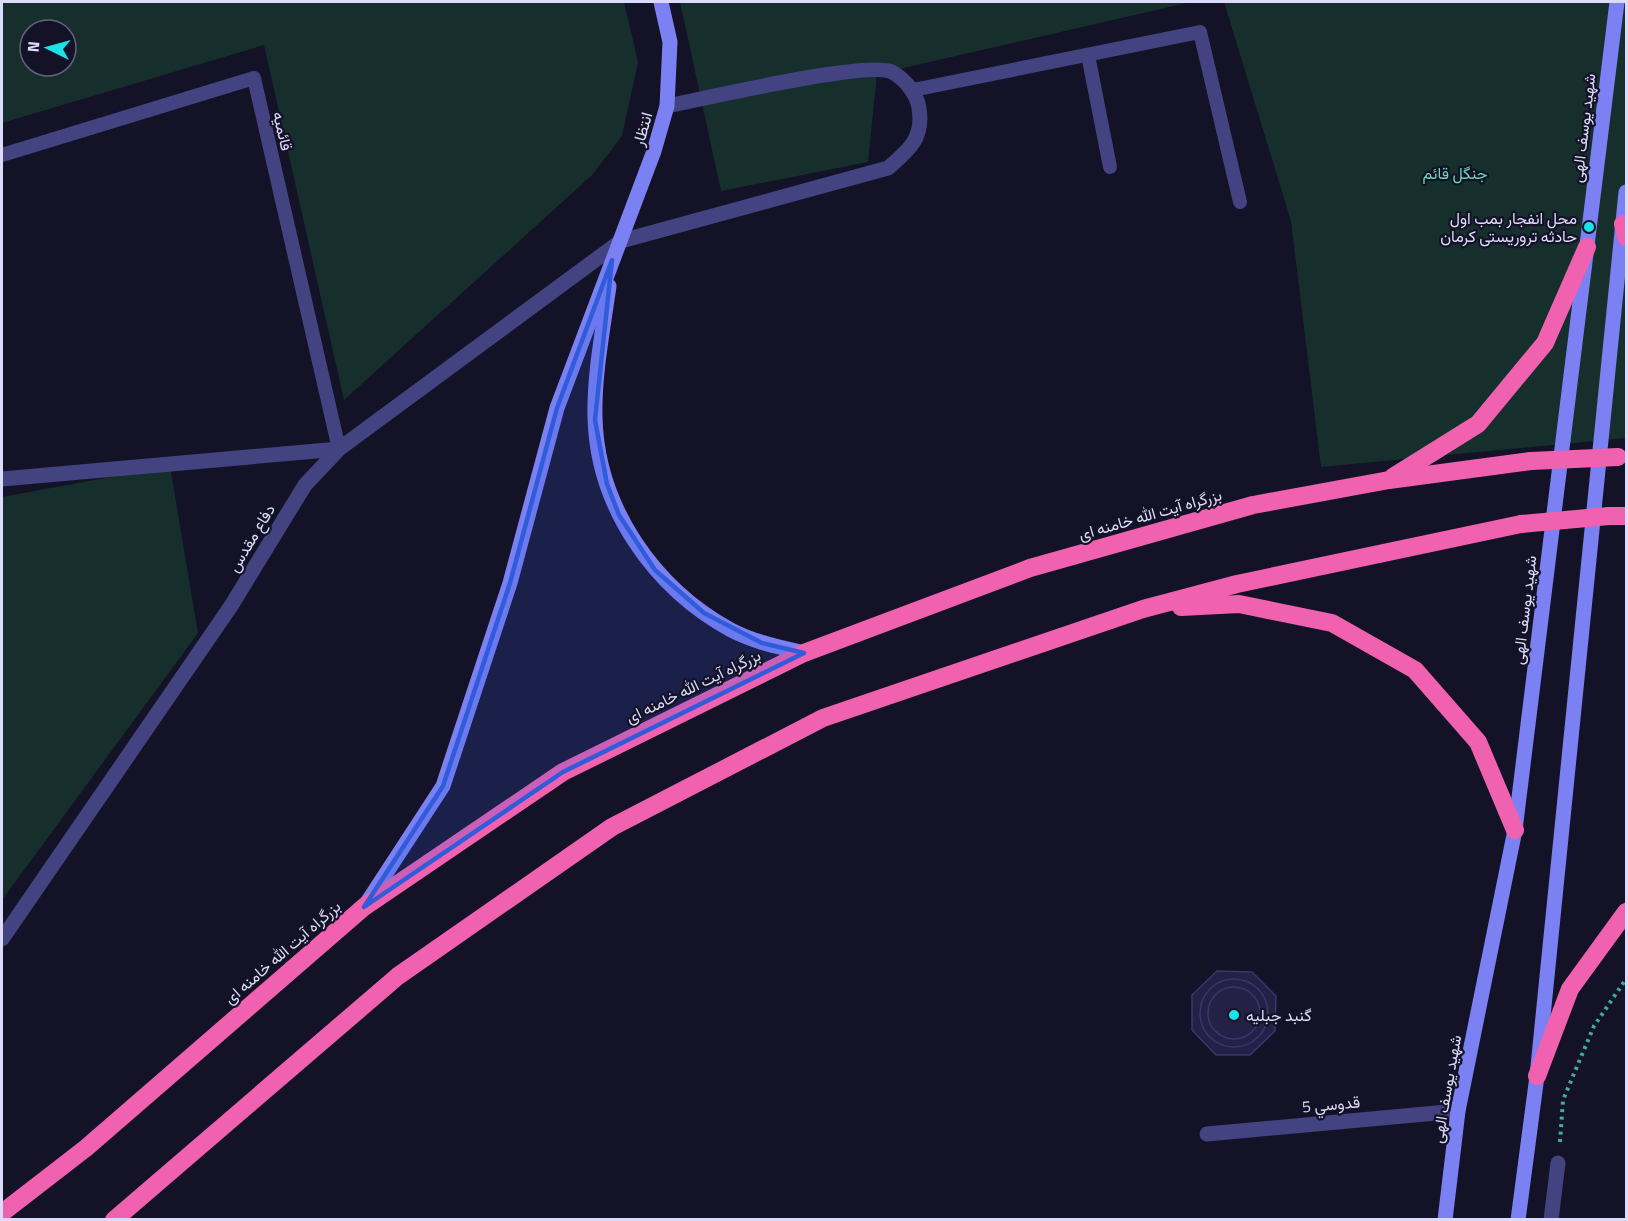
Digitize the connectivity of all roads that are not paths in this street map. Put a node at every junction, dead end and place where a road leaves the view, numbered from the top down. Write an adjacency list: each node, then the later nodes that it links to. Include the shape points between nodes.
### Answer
1 (661, 2): 5 (street, انتظار, via 670,42)
2 (1617, 2): 12 (street, شهید یوسف الهی)
3 (1088, 55): 4 (lane); 7 (lane); 9 (lane, via 1200,32)
4 (913, 90): 5 (street, via 891,71 849,70); 11 (street, via 921,122 913,147 888,168)
5 (667, 106): 11 (street, انتظار)
6 (2, 155): 14 (lane, قائمیه, via 254,78)
7 (1110, 167)
8 (1626, 192): 10 (street)
9 (1240, 202)
10 (1625, 231): 25 (street)
11 (621, 241): 13 (street, انتظار); 14 (street, دفاع مقدس)
12 (1587, 247): 17 (highway, via 1545,343 1478,424); 21 (street, شهید یوسف الهی)
13 (612, 260): 20 (street, via 595,387 595,420 607,484 619,515 655,570 704,613 762,643); 22 (street, via 557,408 510,583 443,786)
14 (339, 448): 16 (street); 24 (street, دفاع مقدس, via 305,485 231,606)
15 (1622, 457): 17 (highway, بزرگراه آیت الله خامنه ای, bridge, via 1531,461)
16 (2, 479)
17 (1389, 480): 20 (highway, بزرگراه آیت الله خامنه ای, via 1253,505 1030,568)
18 (1618, 516): 19 (highway, bridge, via 1521,524 1237,584)
19 (1143, 609): 21 (highway, via 1239,604 1332,623 1415,670 1478,742); 30 (highway, via 823,718 612,827 398,976)
20 (804, 653): 22 (highway, بزرگراه آیت الله خامنه ای, via 563,772)
21 (1515, 830): 26 (street, شهید یوسف الهی)
22 (364, 907): 29 (highway, بزرگراه آیت الله خامنه ای, via 86,1148)
23 (1626, 912): 25 (highway, via 1570,989)
24 (2, 939)
25 (1537, 1076): 32 (street)
26 (1458, 1111): 27 (street, قدوسي 5); 31 (street, شهید یوسف الهی)
27 (1207, 1134)
28 (1558, 1162): 33 (street)
29 (2, 1213)
30 (114, 1220)
31 (1445, 1220)
32 (1518, 1220)
33 (1551, 1220)

